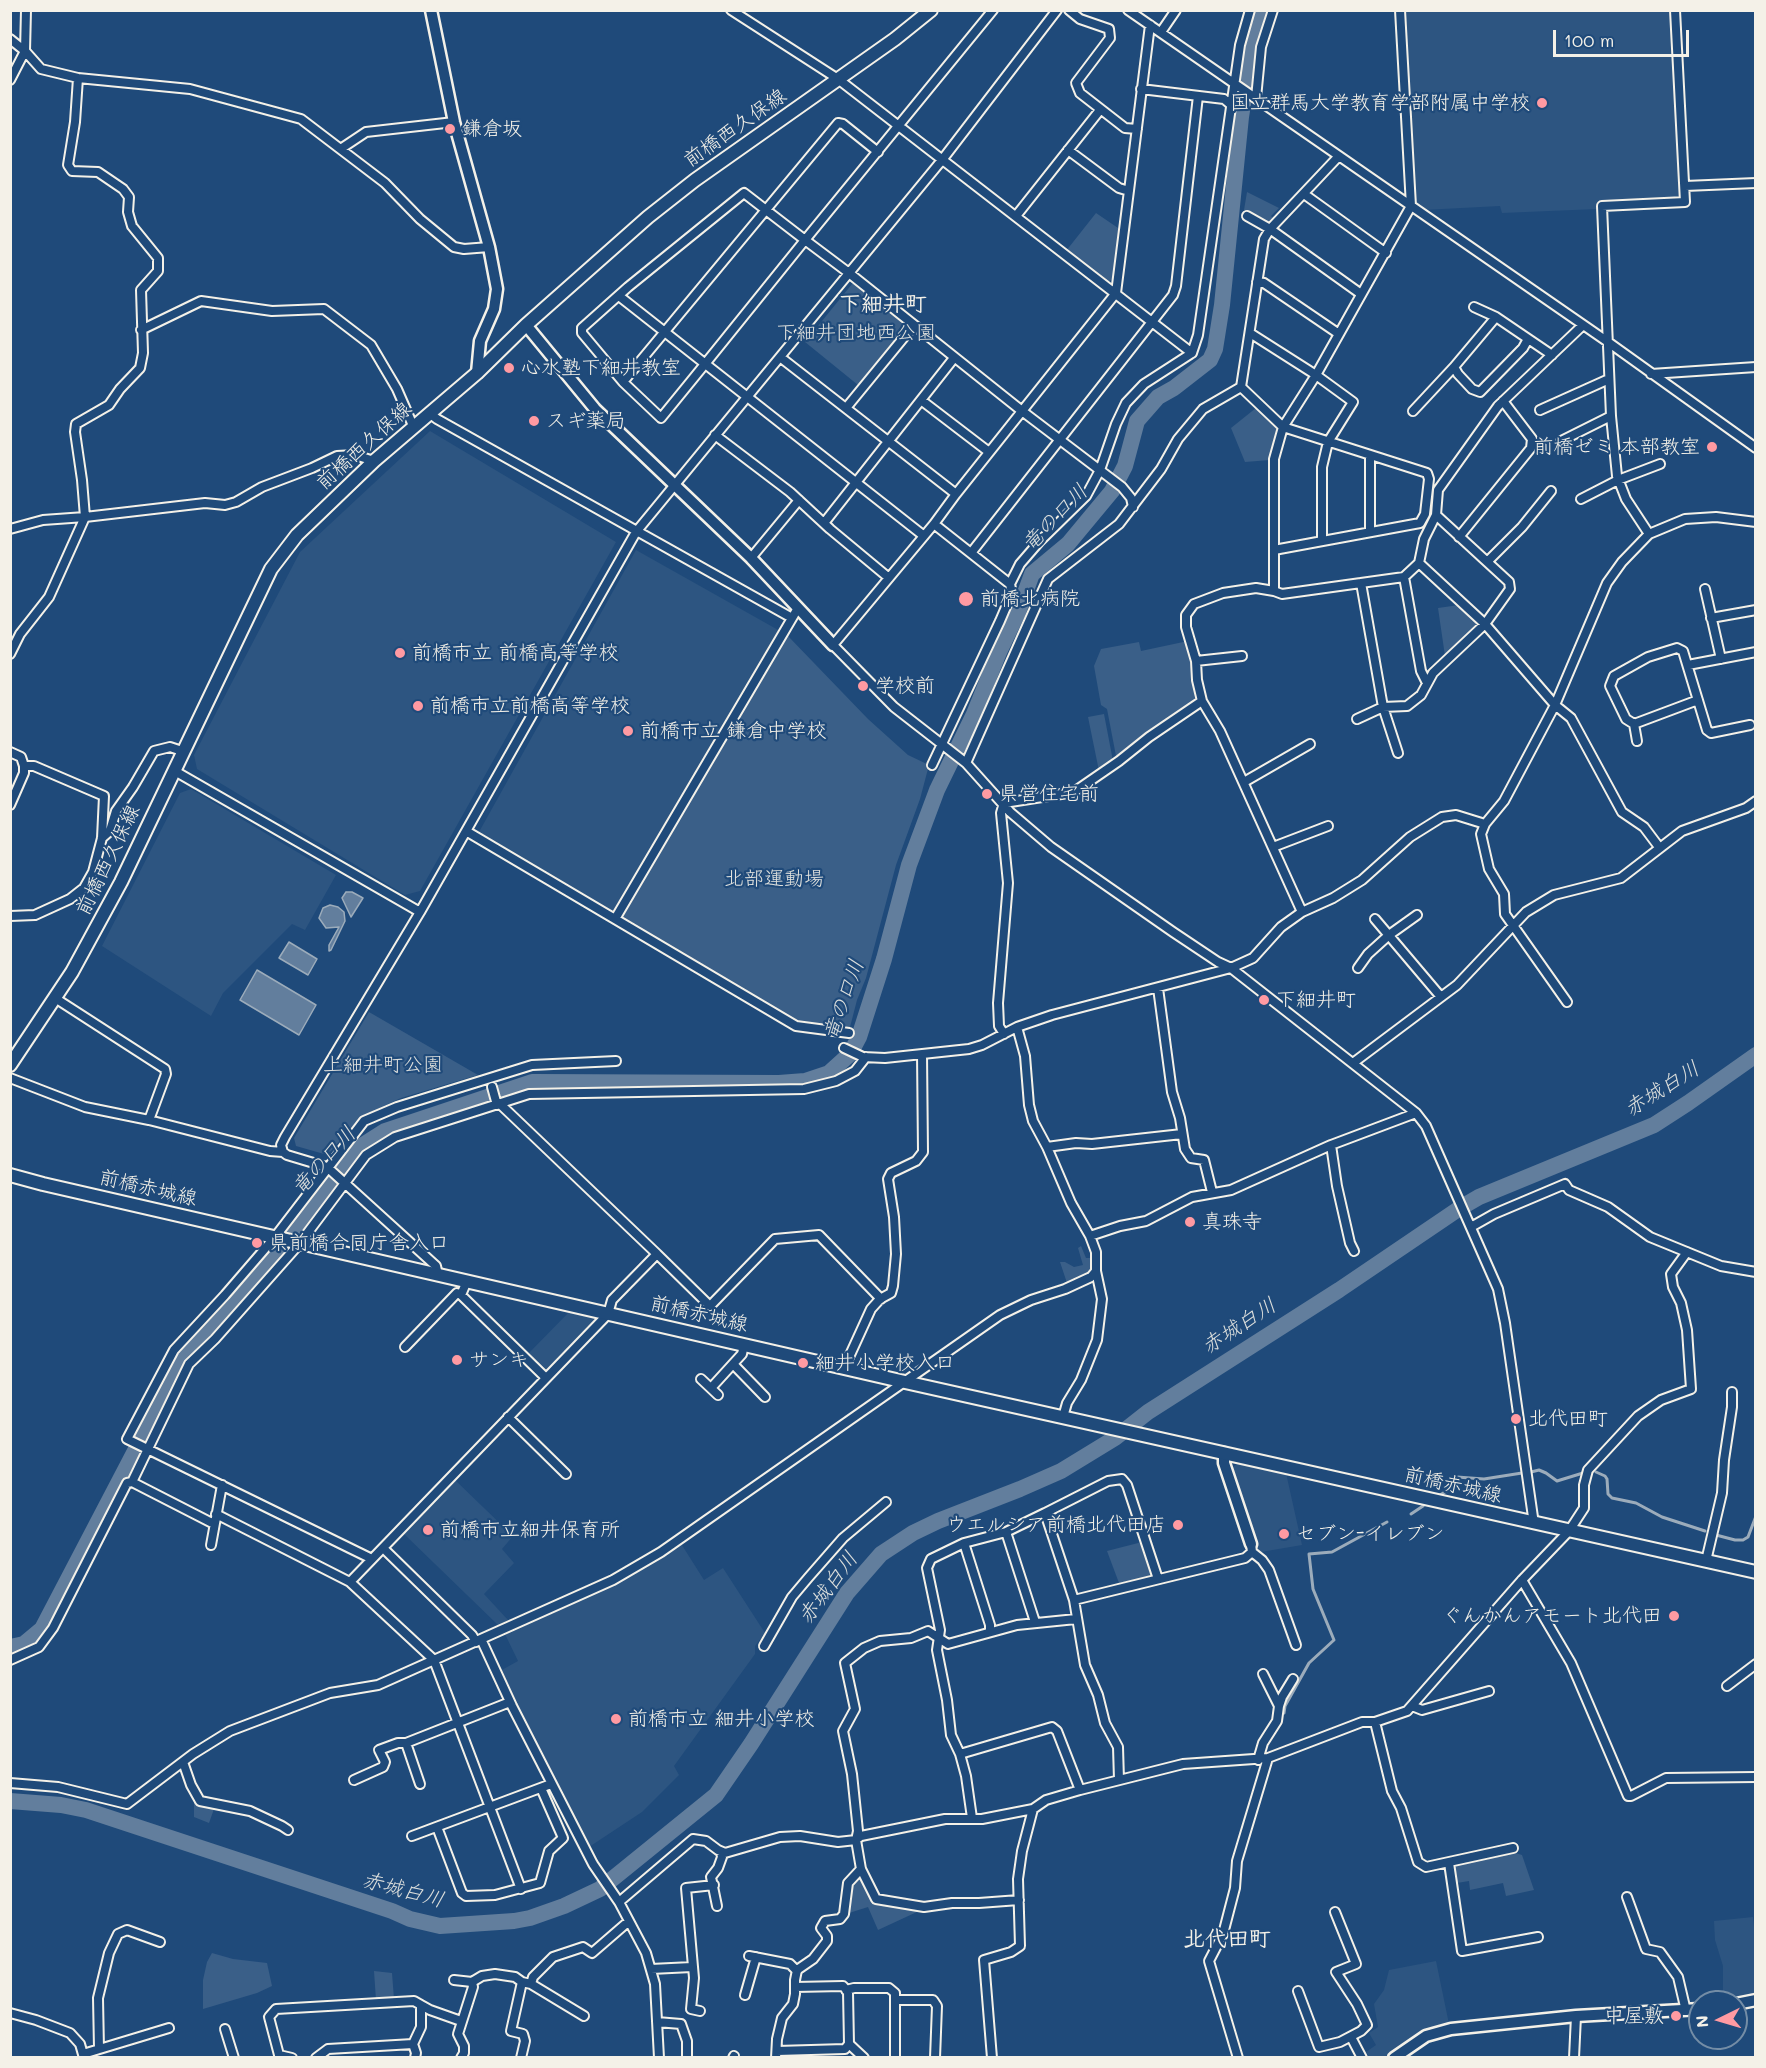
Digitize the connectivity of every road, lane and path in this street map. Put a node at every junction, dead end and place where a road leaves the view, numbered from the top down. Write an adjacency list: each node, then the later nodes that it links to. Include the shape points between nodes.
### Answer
1 (26, 10): 17 (street)
2 (431, 10): 27 (street)
3 (731, 10): 19 (street)
4 (931, 10): 19 (main road, 前橋西久保線)
5 (993, 10): 28 (street)
6 (1058, 10): 34 (street)
7 (1069, 10): 26 (street, via 1080,19 1109,29 1110,38 1076,82 1080,93)
8 (1128, 10): 14 (street)
9 (1176, 10): 15 (street)
10 (1250, 10): 21 (street)
11 (1273, 10): 24 (street)
12 (1400, 10): 39 (street)
13 (1675, 10): 36 (street)
14 (1150, 25): 15 (street); 22 (street)
15 (1161, 32): 21 (street)
16 (10, 39): 17 (street)
17 (25, 51): 18 (street, via 41,69); 20 (street)
18 (78, 78): 30 (street, via 190,89 301,119); 58 (street, via 68,165 72,171 98,172 123,189 129,197 132,226 158,258 158,271 141,290)
19 (838, 79): 28 (street); 55 (main road, 前橋西久保線, via 658,209)
20 (10, 80)
21 (1235, 83): 24 (street); 25 (street)
22 (1141, 89): 23 (street); 29 (street)
23 (1198, 96): 25 (street, via 1224,99); 54 (street, via 1176,286)
24 (1254, 97): 33 (street)
25 (1230, 104): 64 (street, via 1198,335)
26 (1100, 110): 29 (street, via 1125,128); 31 (street)
27 (454, 122): 30 (street, via 366,132); 45 (street)
28 (899, 126): 32 (street); 34 (street)
29 (1137, 129): 37 (street)
30 (342, 148): 45 (street, via 454,247)
31 (1068, 150): 37 (street, via 1119,188); 41 (street)
32 (878, 152): 40 (street, via 838,123); 44 (street)
33 (1338, 157): 38 (street); 39 (street)
34 (942, 160): 41 (street); 47 (street)
35 (1755, 183): 36 (street)
36 (1685, 186): 63 (street, via 1685,202 1602,206)
37 (1129, 191): 49 (street)
38 (1304, 194): 43 (street); 46 (street)
39 (1411, 206): 46 (street); 57 (street)
40 (766, 210): 44 (street); 51 (street, via 744,193); 59 (street)
41 (1016, 216): 49 (street)
42 (1247, 216): 43 (street)
43 (1270, 229): 48 (street, via 1264,239); 50 (street)
44 (806, 240): 47 (street); 68 (street)
45 (489, 248): 71 (street, via 497,289 494,309 480,341)
46 (1386, 253): 50 (street)
47 (849, 273): 56 (street); 66 (street)
48 (1257, 282): 60 (street); 61 (street)
49 (1116, 293): 54 (street); 82 (street)
50 (1362, 294): 61 (street)
51 (620, 296): 59 (street); 75 (street, via 582,328 582,333)
52 (1473, 307): 53 (street)
53 (1496, 317): 62 (street); 69 (street)
54 (1152, 322): 64 (street); 89 (street)
55 (526, 325): 71 (main road, 前橋西久保線); 101 (street, via 595,409)
56 (914, 325): 67 (street); 80 (street)
57 (1582, 327): 63 (street); 65 (street)
58 (141, 330): 87 (street, via 201,301 272,311 324,309 371,345); 108 (street, via 140,368 109,405 76,424)
59 (664, 332): 68 (street); 75 (street)
60 (1250, 333): 73 (street); 76 (street)
61 (1339, 334): 73 (street)
62 (1528, 339): 65 (street); 69 (street, via 1480,392 1472,389)
63 (1608, 342): 72 (street); 74 (street)
64 (1192, 353): 98 (street, via 1144,384 1126,404)
65 (1552, 355): 79 (street)
66 (780, 357): 77 (street); 80 (street)
67 (954, 358): 78 (street); 82 (street)
68 (705, 364): 75 (street, via 661,418); 77 (street)
69 (1454, 367): 83 (street)
70 (1755, 368): 72 (street)
71 (477, 373): 84 (main road, 前橋西久保線)
72 (1651, 374): 93 (street)
73 (1316, 375): 86 (street); 92 (street, via 1353,402)
74 (1610, 379): 81 (street); 85 (street)
75 (623, 382)
76 (1241, 387): 86 (street); 106 (street, via 1203,409)
77 (747, 397): 88 (street); 100 (street)
78 (921, 400): 90 (street); 94 (street)
79 (1503, 401): 107 (street, via 1438,490); 117 (street, via 1532,440 1531,448)
80 (846, 408): 90 (street)
81 (1540, 410)
82 (1022, 411): 89 (street); 94 (street)
83 (1413, 411)
84 (429, 413): 87 (main road, 前橋西久保線); 114 (street)
85 (1611, 416): 91 (street); 99 (street)
86 (1283, 427): 92 (street); 119 (street, via 1274,459)
87 (414, 428): 96 (main road, 前橋西久保線)
88 (716, 435): 101 (street); 105 (street)
89 (1060, 440): 98 (street); 120 (street)
90 (888, 441): 100 (street); 103 (street)
91 (1561, 441)
92 (1328, 442): 95 (street); 118 (street, via 1322,467)
93 (1755, 448)
94 (989, 452): 103 (street)
95 (1370, 455): 113 (street); 113 (street, via 1427,473 1429,478 1425,514 1420,523)
96 (374, 461): 108 (street, via 355,455 337,456 225,505); 153 (main road, 前橋西久保線, via 297,535 271,570)
97 (1660, 464): 99 (street)
98 (1102, 472): 106 (street, via 1122,487); 127 (street, via 1086,496 1020,564)
99 (1618, 480): 104 (street); 115 (street)
100 (855, 482): 109 (street); 116 (street)
101 (674, 485): 114 (street); 121 (street)
102 (1551, 491): 122 (street)
103 (956, 494): 111 (street)
104 (1581, 499)
105 (799, 500): 109 (street); 121 (street)
106 (1133, 507): 156 (street, via 1119,524 1048,579)
107 (1436, 515): 117 (street); 123 (street, via 1424,539)
108 (85, 517): 112 (street, via 44,520); 137 (street, via 49,597 20,634)
109 (824, 522): 125 (street)
110 (1755, 522): 115 (street, via 1716,517 1685,519)
111 (934, 524): 116 (street); 120 (street)
112 (10, 529)
113 (1370, 531): 118 (street)
114 (636, 532): 132 (street); 166 (street)
115 (1649, 534): 145 (street, via 1607,583)
116 (924, 536): 125 (street)
117 (1459, 537): 122 (street)
118 (1322, 541): 119 (street)
119 (1274, 550): 129 (street)
120 (971, 553): 127 (street)
121 (751, 558): 130 (street)
122 (1487, 562): 134 (street, via 1509,582 1510,589)
123 (1419, 563): 124 (street); 134 (street)
124 (1404, 577): 126 (street); 142 (street)
125 (889, 578): 135 (street)
126 (1360, 583): 129 (street, via 1282,594); 146 (street)
127 (1010, 584): 152 (street, via 1011,593 1000,621)
128 (1705, 589): 133 (street)
129 (1274, 591): 140 (street, via 1256,588 1223,593 1194,604 1186,615 1186,627)
130 (798, 608): 132 (street); 135 (street)
131 (1755, 610): 133 (street)
132 (792, 618): 174 (street)
133 (1712, 618): 139 (street)
134 (1485, 624): 142 (street); 145 (street)
135 (833, 645): 152 (street, via 894,707)
136 (1755, 652): 139 (street)
137 (10, 654)
138 (1242, 656): 140 (street)
139 (1721, 659): 141 (street)
140 (1196, 662): 144 (street)
141 (1688, 665): 143 (street); 148 (street, via 1683,651 1677,648 1648,657 1614,676 1610,686 1626,719)
142 (1426, 683): 146 (street, via 1421,695 1407,706)
143 (1698, 700): 148 (street); 149 (street, via 1711,732)
144 (1202, 701): 160 (street); 162 (street, via 1074,792)
145 (1555, 705): 164 (street, via 1504,801); 169 (street, via 1578,729 1622,812 1644,827)
146 (1383, 707): 147 (street); 155 (street)
147 (1357, 719)
148 (1634, 724): 150 (street)
149 (1750, 724)
150 (1637, 741)
151 (1310, 744): 160 (street)
152 (941, 747): 156 (street); 157 (street)
153 (182, 751): 159 (main road, 前橋西久保線); 167 (street, via 170,747 154,751 117,812 110,831)
154 (10, 753): 158 (street, via 21,757)
155 (1398, 753)
156 (963, 760): 162 (street)
157 (932, 765)
158 (24, 766): 163 (street); 167 (street, via 34,766 104,796)
159 (173, 770): 170 (street); 182 (main road, 前橋西久保線, via 121,882)
160 (1244, 782): 168 (street)
161 (1755, 801): 169 (street, via 1746,808 1682,831)
162 (1004, 803): 178 (street, via 1051,846); 186 (street, via 1000,813 1008,883 998,1003 999,1026)
163 (10, 805)
164 (1485, 824): 171 (street, via 1456,814 1442,817 1410,837 1362,880); 176 (street, via 1481,834 1489,869 1504,894 1505,914)
165 (1328, 826): 168 (street)
166 (466, 831): 170 (street); 174 (street)
167 (102, 838): 173 (street, via 93,873 84,888 35,915)
168 (1273, 847): 171 (street)
169 (1659, 847): 176 (street, via 1621,878 1554,895 1526,912)
170 (420, 912): 201 (street, via 285,1137)
171 (1302, 912): 178 (street, via 1281,927 1253,958)
172 (1417, 915): 177 (street)
173 (10, 916)
174 (615, 919): 185 (street, via 796,1026)
175 (1376, 919): 177 (street)
176 (1512, 927): 181 (street); 183 (street)
177 (1389, 935): 179 (street); 181 (street)
178 (1231, 968): 180 (street); 191 (street)
179 (1358, 968)
180 (1158, 988): 184 (street); 198 (street, via 1172,1092)
181 (1441, 997): 191 (street)
182 (55, 998): 192 (main road, 前橋西久保線); 197 (street, via 165,1069)
183 (1567, 1002)
184 (1017, 1027): 186 (street); 200 (street, via 1025,1056 1029,1105)
185 (849, 1033)
186 (1004, 1034): 188 (street, via 975,1047)
187 (845, 1049): 189 (street)
188 (922, 1054): 189 (street); 218 (street, via 923,1152 888,1179 896,1254 891,1293)
189 (865, 1057): 195 (street, via 855,1071 836,1082 804,1089 529,1095)
190 (616, 1061): 202 (street, via 532,1065 397,1107 364,1121)
191 (1353, 1063): 196 (street)
192 (10, 1065)
193 (10, 1078): 197 (street, via 85,1107)
194 (492, 1088): 195 (street)
195 (498, 1104): 204 (street, via 395,1137 366,1155); 212 (street)
196 (1416, 1113): 199 (street); 206 (street, via 1426,1126)
197 (149, 1120): 201 (street)
198 (1182, 1134): 200 (street); 205 (street, via 1191,1158 1204,1160)
199 (1331, 1145): 205 (street, via 1231,1191); 210 (street)
200 (1047, 1147): 207 (street)
201 (283, 1152): 202 (street)
202 (327, 1167): 204 (street); 208 (street)
203 (10, 1175): 208 (main road, 前橋赤城線)
204 (345, 1181): 209 (street); 215 (street, via 436,1266)
205 (1212, 1192): 207 (street, via 1192,1197 1146,1221)
206 (1470, 1226): 211 (street, via 1564,1184 1569,1190 1608,1207 1650,1238); 242 (street, via 1498,1289)
207 (1090, 1236): 213 (street, via 1096,1252)
208 (277, 1238): 209 (main road, 前橋赤城線); 233 (street, via 174,1350 127,1439)
209 (297, 1242): 215 (main road, 前橋赤城線); 233 (street, via 189,1364)
210 (1354, 1251)
211 (1687, 1252): 214 (street, via 1721,1266); 243 (street, via 1671,1274 1687,1330 1691,1389 1661,1400 1638,1416 1588,1470 1584,1508)
212 (657, 1254): 218 (street, via 710,1306 774,1239 819,1235); 219 (street, via 612,1300)
213 (1096, 1271): 226 (street, via 1072,1287 1000,1315); 231 (street, via 1101,1299 1097,1340)
214 (1755, 1272)
215 (438, 1275): 216 (main road, 前橋赤城線)
216 (467, 1281): 217 (street); 219 (main road, 前橋赤城線)
217 (461, 1295): 221 (street, via 456,1293); 224 (street)
218 (881, 1299): 223 (street, via 871,1309)
219 (608, 1314): 220 (main road, 前橋赤城線); 224 (street)
220 (744, 1345): 222 (street); 223 (main road, 前橋赤城線)
221 (405, 1347)
222 (733, 1364): 227 (street); 230 (street)
223 (844, 1368): 226 (main road, 前橋赤城線)
224 (546, 1378): 232 (street)
225 (701, 1379): 227 (street)
226 (905, 1382): 231 (main road, 前橋赤城線); 260 (street, via 661,1552 613,1580)
227 (711, 1388): 229 (street)
228 (1732, 1392): 250 (street, via 1722,1493)
229 (718, 1395)
230 (765, 1396)
231 (1063, 1417): 234 (main road, 前橋赤城線)
232 (508, 1418): 235 (street); 247 (street)
233 (146, 1448): 236 (street); 237 (street)
234 (1224, 1454): 242 (main road, 前橋赤城線); 248 (street)
235 (566, 1474)
236 (132, 1482): 241 (street); 263 (street, via 127,1483 39,1647)
237 (222, 1485): 239 (street); 249 (street)
238 (886, 1502): 262 (street, via 843,1538 815,1569 792,1597)
239 (216, 1514): 241 (street); 254 (street)
240 (1046, 1514): 244 (street); 252 (street, via 1108,1481 1122,1479); 255 (street)
241 (214, 1524): 246 (street)
242 (1534, 1524): 243 (main road, 前橋赤城線)
243 (1569, 1531): 250 (main road, 前橋赤城線); 253 (street)
244 (1006, 1532): 245 (street); 257 (street)
245 (964, 1544): 258 (street); 259 (street, via 931,1559 927,1568)
246 (211, 1545)
247 (383, 1548): 249 (street); 260 (street)
248 (1251, 1548): 252 (street, via 1245,1558); 261 (street, via 1269,1570)
249 (372, 1559): 254 (street)
250 (1706, 1562): 251 (main road, 前橋赤城線)
251 (1755, 1572)
252 (1158, 1579): 255 (street)
253 (1522, 1580): 272 (street); 280 (street, via 1571,1663 1628,1796 1666,1778)
254 (350, 1582): 264 (street)
255 (1074, 1600): 256 (street)
256 (1076, 1619): 257 (street); 282 (street, via 1085,1665 1105,1723 1118,1747)
257 (1035, 1622): 258 (street)
258 (990, 1632): 259 (street, via 948,1644)
259 (939, 1638): 276 (street, via 937,1650 951,1735); 294 (street, via 928,1630 911,1638 880,1641 845,1664 855,1709 843,1731 852,1774)
260 (478, 1641): 264 (street); 270 (street)
261 (1296, 1645)
262 (764, 1646)
263 (10, 1660)
264 (434, 1660): 274 (street); 279 (street, via 378,1685 330,1693 230,1731)
265 (1755, 1664): 268 (street)
266 (1263, 1674): 271 (street)
267 (1293, 1678): 271 (street)
268 (1727, 1686)
269 (1488, 1691): 272 (street, via 1422,1710)
270 (510, 1702): 274 (street); 285 (street)
271 (1279, 1706): 278 (street, via 1277,1721)
272 (1412, 1706): 273 (street, via 1407,1712)
273 (1375, 1722): 277 (street, via 1362,1722); 297 (street, via 1392,1791 1418,1862 1426,1867)
274 (458, 1723): 275 (street); 288 (street)
275 (406, 1743): 281 (street, via 379,1750 385,1762 383,1767); 284 (street)
276 (960, 1754): 287 (street, via 1052,1727); 290 (street)
277 (1268, 1758): 278 (street); 348 (street, via 1237,1861 1223,1934 1209,1961)
278 (1258, 1760): 282 (street, via 1183,1764)
279 (183, 1762): 283 (street, via 127,1804 58,1787); 292 (street, via 200,1801 250,1811)
280 (1755, 1777)
281 (354, 1780)
282 (1119, 1780): 287 (street)
283 (10, 1783)
284 (420, 1784)
285 (551, 1784): 286 (street); 302 (street, via 593,1864)
286 (541, 1788): 288 (street); 300 (street, via 563,1838 549,1851 540,1883)
287 (1080, 1790): 289 (street, via 1046,1800)
288 (489, 1807): 291 (street); 300 (street)
289 (1033, 1809): 290 (street); 303 (street, via 1022,1851)
290 (972, 1818): 294 (street, via 945,1819)
291 (437, 1827): 293 (street); 300 (street, via 466,1896)
292 (288, 1830)
293 (412, 1836)
294 (856, 1840): 296 (street, via 780,1837); 298 (street)
295 (1513, 1848): 297 (street)
296 (721, 1852): 299 (street, via 718,1868 711,1877); 302 (street, via 706,1841 693,1839)
297 (1449, 1863): 307 (street, via 1462,1951)
298 (861, 1869): 303 (street, via 876,1899 924,1907); 311 (street, via 848,1883 844,1914 840,1919 825,1921 821,1928 827,1941)
299 (714, 1885): 304 (street); 309 (street, via 686,1888)
300 (521, 1889)
301 (1627, 1897): 322 (street, via 1646,1948 1660,1952 1678,1977)
302 (617, 1900): 306 (street)
303 (1019, 1900): 347 (street, via 1020,1946 984,1960)
304 (717, 1906)
305 (1335, 1912): 330 (street, via 1356,1964 1336,1972 1367,2025)
306 (629, 1921): 310 (street); 314 (street, via 592,1953 583,1947 553,1958)
307 (1538, 1937)
308 (160, 1942): 333 (street, via 127,1930 118,1934 98,1998)
309 (692, 1967): 310 (street); 321 (street, via 691,2009)
310 (651, 1969): 327 (street)
311 (797, 1971): 315 (street); 318 (street, via 790,1964 753,1957)
312 (454, 1980): 313 (street)
313 (472, 1982): 314 (street, via 495,1974); 326 (street)
314 (527, 1983): 324 (street); 341 (street, via 511,2031 523,2034)
315 (795, 1988): 316 (street, via 843,1986); 334 (street, via 792,2004 782,2018)
316 (846, 1990): 319 (street, via 889,1988 895,1993); 332 (street)
317 (1298, 1991): 330 (street, via 1319,2047)
318 (745, 1995)
319 (895, 2000): 345 (street); 346 (street, via 933,2000 937,2006)
320 (421, 2006): 326 (street); 331 (street, via 421,2027); 337 (street, via 414,2001 276,2009 269,2017 279,2055)
321 (700, 2011)
322 (1686, 2011): 325 (street)
323 (10, 2013): 335 (street, via 70,2033 80,2043)
324 (584, 2016)
325 (1576, 2016): 350 (street, via 1451,2029 1426,2036); 351 (street)
326 (461, 2021): 340 (street)
327 (657, 2022): 342 (street); 343 (street, via 681,2024)
328 (169, 2028): 333 (street)
329 (225, 2029): 336 (street)
330 (1351, 2037): 349 (street)
331 (413, 2044): 338 (street, via 328,2049); 339 (street)
332 (849, 2044): 334 (street, via 844,2049); 344 (street)
333 (99, 2049): 335 (street)
334 (776, 2054)
335 (83, 2056)
336 (234, 2058)
337 (292, 2058)
338 (316, 2058)
339 (415, 2058)
340 (461, 2058)
341 (521, 2058)
342 (659, 2058)
343 (687, 2058)
344 (864, 2058)
345 (895, 2058)
346 (935, 2058)
347 (992, 2058)
348 (1238, 2058)
349 (1362, 2058)
350 (1394, 2058)
351 (1574, 2058)

